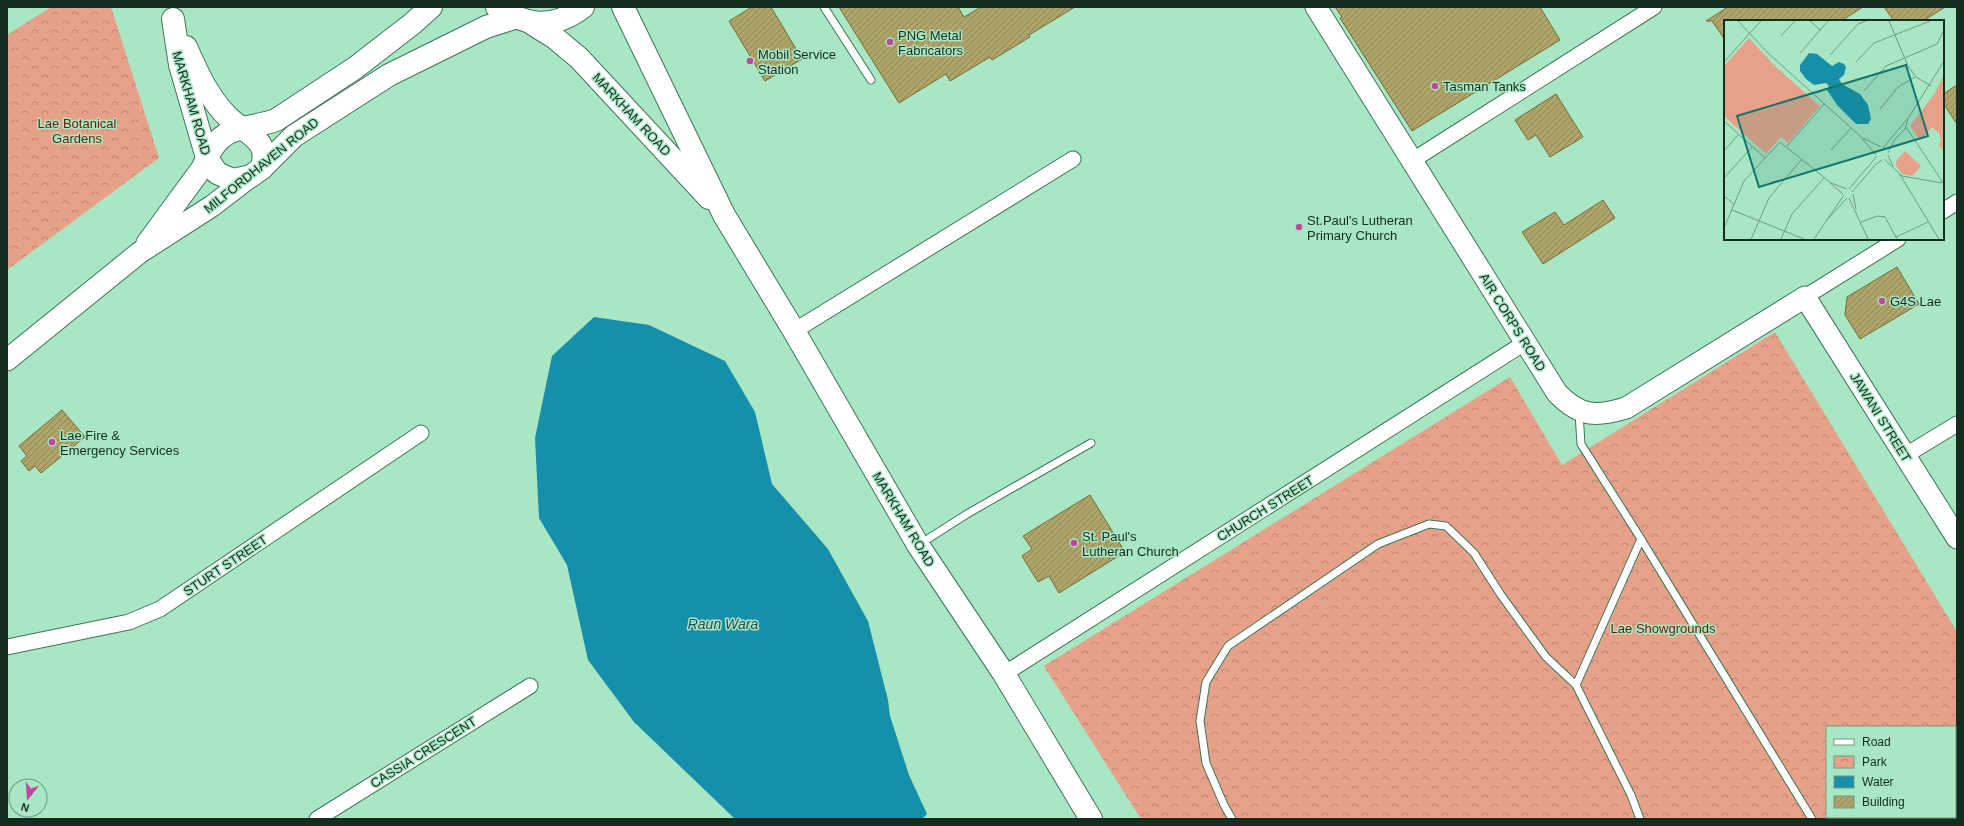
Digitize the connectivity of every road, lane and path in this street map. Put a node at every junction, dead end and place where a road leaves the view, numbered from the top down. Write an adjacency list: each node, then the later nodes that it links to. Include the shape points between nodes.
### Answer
1 (431, 7): 10 (main road, MILFORDHAVEN ROAD, via 355,68 276,120)
2 (583, 7): 8 (main road, MILFORDHAVEN ROAD, via 572,15 552,22)
3 (623, 7): 17 (main road, MARKHAM ROAD)
4 (824, 7): 9 (lane)
5 (1316, 7): 13 (street, AIR CORPS ROAD)
6 (1654, 7): 13 (street)
7 (171, 13): 10 (main road, MARKHAM ROAD, via 203,83 225,114); 11 (main road, MARKHAM ROAD, via 180,65)
8 (514, 16): 14 (main road, MILFORDHAVEN ROAD, via 486,27 390,75 294,136); 17 (main road, MARKHAM ROAD, via 555,38 579,58)
9 (871, 80)
10 (243, 128): 11 (main road, MILFORDHAVEN ROAD, via 230,131 221,137 212,146); 14 (main road, MARKHAM ROAD, via 256,138 264,154)
11 (207, 158): 14 (main road, MARKHAM ROAD, via 225,178 233,180); 19 (street, MILFORDHAVEN ROAD)
12 (1073, 159): 21 (street)
13 (1413, 160): 22 (street, AIR CORPS ROAD)
14 (256, 172): 19 (street, MILFORDHAVEN ROAD, via 212,206)
15 (1957, 202): 16 (street)
16 (1944, 210)
17 (724, 215): 21 (main road, MARKHAM ROAD)
18 (1896, 240): 20 (street)
19 (139, 253): 23 (street, MILFORDHAVEN ROAD)
20 (1805, 297): 24 (street, AIR CORPS ROAD, via 1626,408 1594,414); 28 (street, JAWANI STREET)
21 (794, 331): 31 (main road, MARKHAM ROAD)
22 (1526, 342): 24 (street, AIR CORPS ROAD, via 1557,393); 33 (street, CHURCH STREET)
23 (7, 360)
24 (1579, 411): 30 (lane, via 1581,444)
25 (1957, 424): 28 (street)
26 (421, 433): 32 (street, STURT STREET, via 160,609 129,622)
27 (1091, 443): 31 (lane)
28 (1906, 455): 29 (street, JAWANI STREET)
29 (1957, 538)
30 (1641, 539): 34 (lane); 40 (lane)
31 (918, 545): 33 (main road, MARKHAM ROAD)
32 (7, 647)
33 (1004, 674): 37 (main road, MARKHAM ROAD)
34 (1576, 685): 38 (lane, via 1546,656 1474,553 1446,526 1429,524 1378,544 1228,646 1206,682 1200,721 1206,763); 39 (lane, via 1631,795)
35 (530, 686): 36 (street, CASSIA CRESCENT)
36 (317, 819)
37 (1091, 819)
38 (1232, 819)
39 (1640, 819)
40 (1812, 819)

